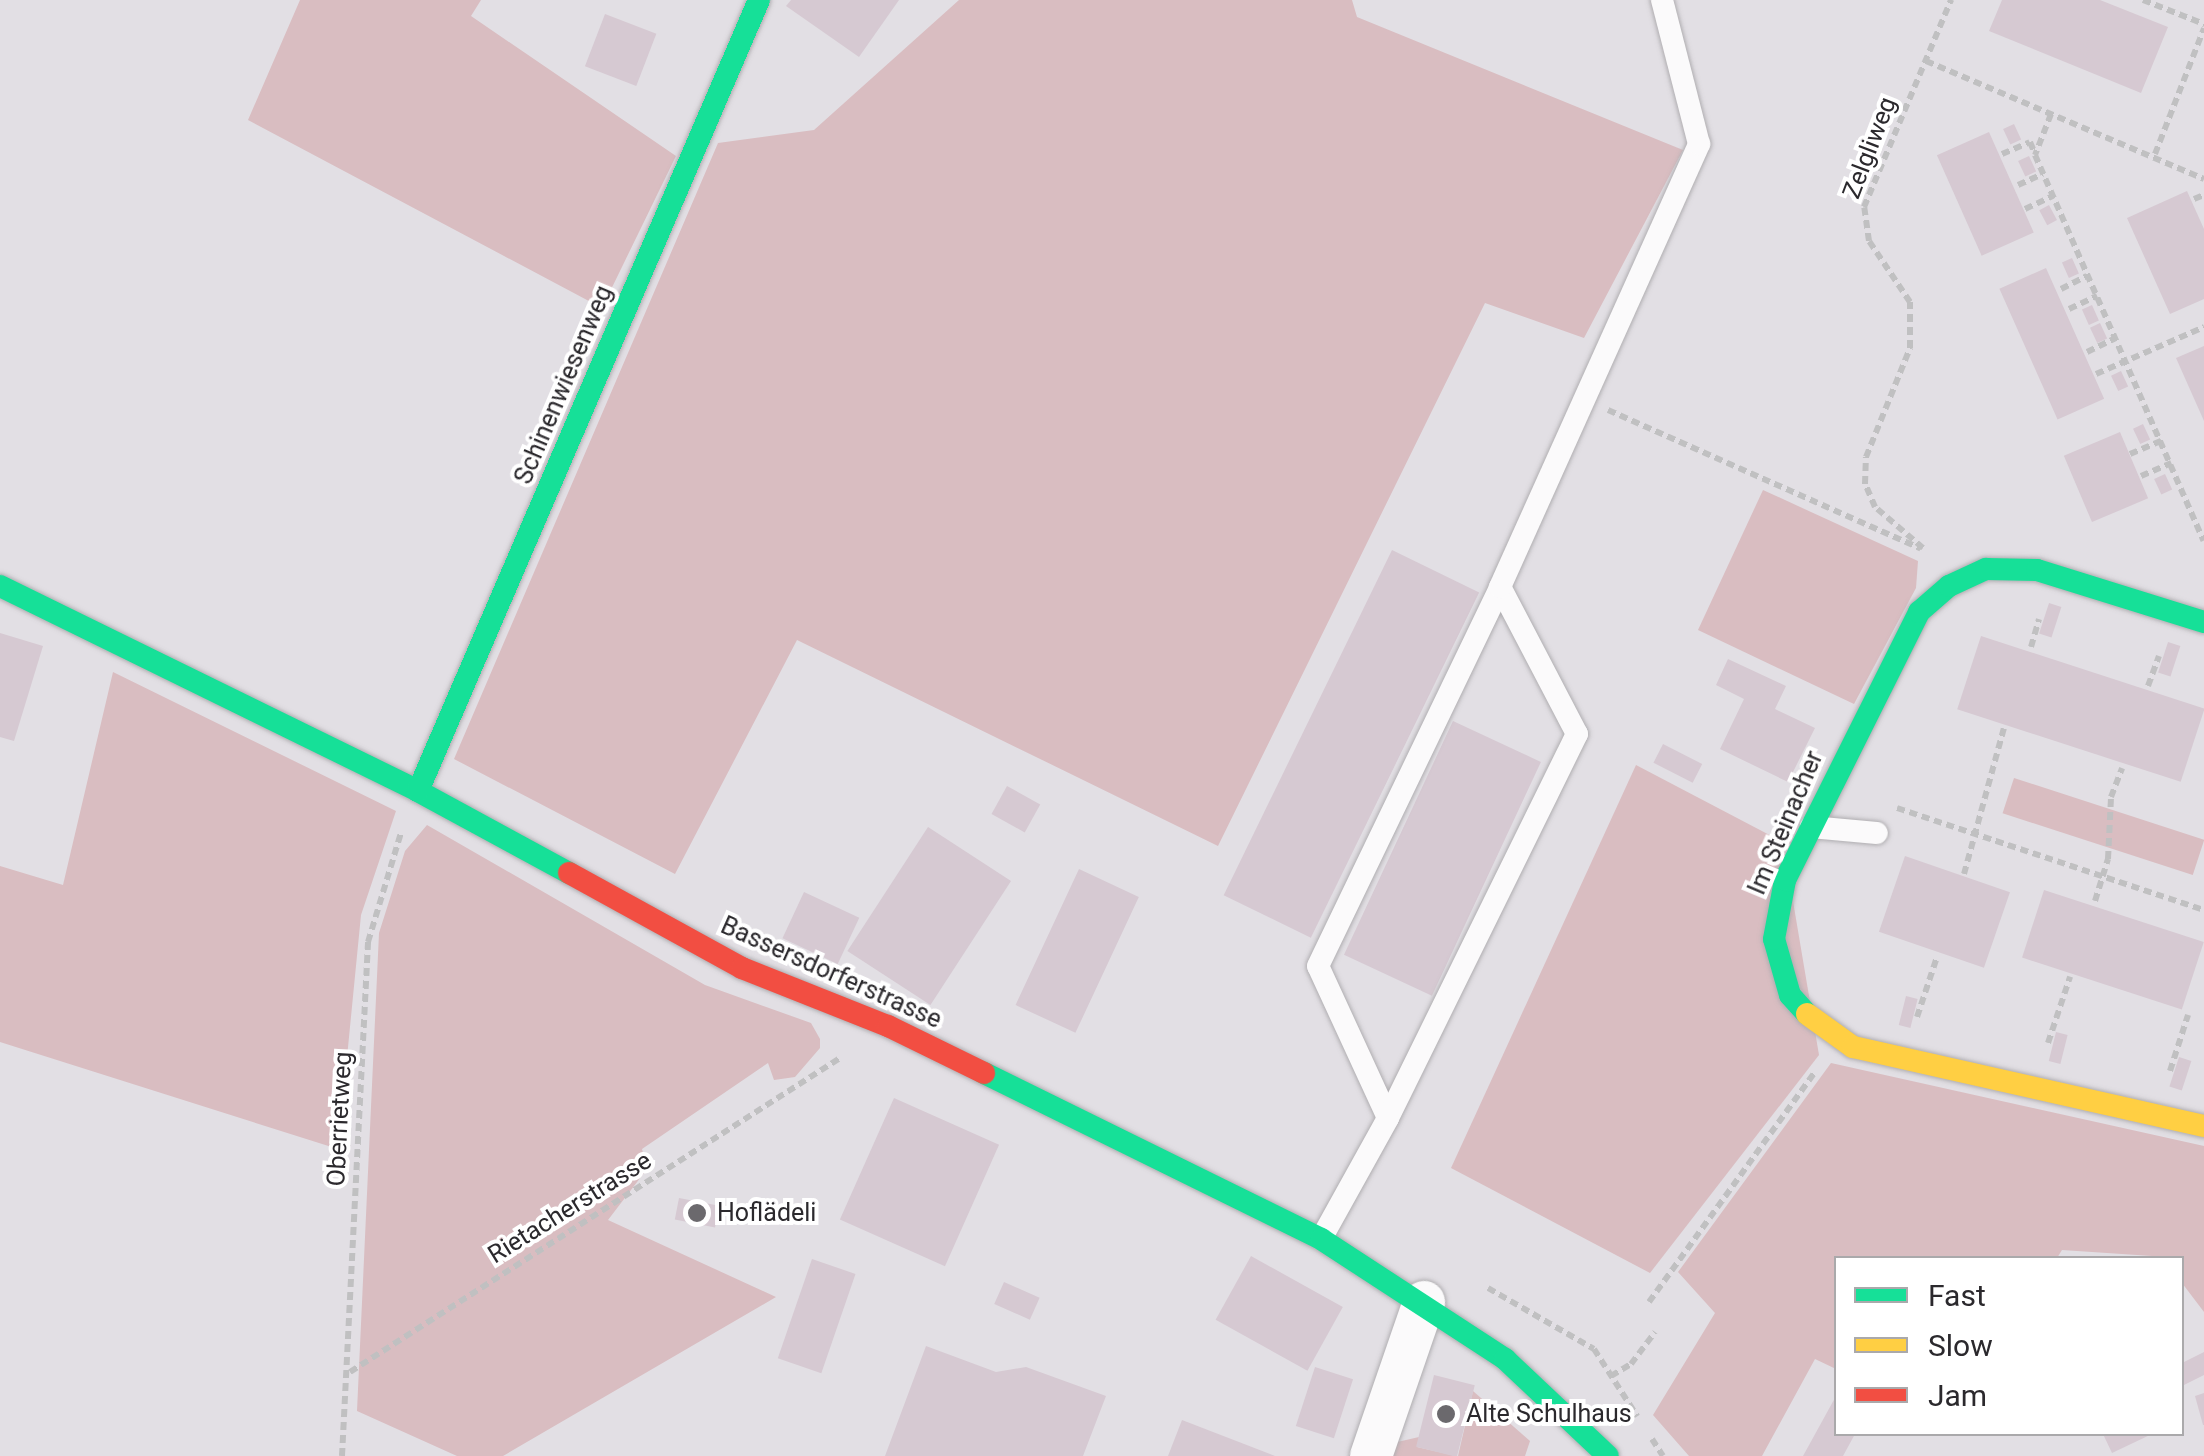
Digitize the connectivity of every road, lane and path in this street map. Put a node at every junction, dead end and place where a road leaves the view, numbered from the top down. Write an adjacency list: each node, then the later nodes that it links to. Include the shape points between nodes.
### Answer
1 (759, 0): 40 (street, Schinenwiesenweg)
2 (1662, 0): 27 (lane, via 1699,144)
3 (1951, 0): 6 (path, Zelgliweg)
4 (2143, 0): 5 (path)
5 (2204, 26): 9 (path)
6 (1926, 61): 7 (path); 32 (path, Zelgliweg, via 1864,207 1869,240 1910,302 1910,348 1866,457 1864,484 1875,506)
7 (2051, 114): 9 (path); 10 (path)
8 (2002, 154): 10 (path, via 2030,142)
9 (2155, 154): 12 (path)
10 (2035, 155): 11 (path)
11 (2043, 174): 13 (path); 15 (path)
12 (2204, 179)
13 (2018, 184)
14 (2204, 195): 16 (path)
15 (2053, 196): 17 (path); 18 (path)
16 (2194, 199)
17 (2024, 209)
18 (2088, 276): 19 (path); 20 (path)
19 (2060, 288)
20 (2097, 296): 21 (path); 23 (path)
21 (2069, 310)
22 (2204, 327): 25 (path)
23 (2116, 338): 24 (path); 25 (path)
24 (2087, 352)
25 (2126, 360): 26 (path); 28 (path)
26 (2096, 374)
27 (1584, 399): 34 (path, via 1902,546); 36 (lane)
28 (2161, 441): 29 (path); 30 (path)
29 (2130, 454)
30 (2170, 463): 31 (path); 33 (path)
31 (2141, 476)
32 (1897, 524)
33 (2204, 541)
34 (1924, 549)
35 (0, 586): 40 (street, Bassersdorferstrasse)
36 (1500, 586): 57 (lane, via 1318,966); 57 (lane, via 1577,734)
37 (2204, 622): 42 (street, Im Steinacher, via 2037,570 2004,567 1968,575 1932,598 1908,627)
38 (2004, 728): 44 (path)
39 (2122, 768): 46 (path)
40 (418, 791): 59 (street, Bassersdorferstrasse, via 742,968 888,1026); 64 (path, Oberrietweg, via 388,865 368,942)
41 (1887, 805): 44 (path)
42 (1810, 827): 43 (lane); 53 (street, Im Steinacher, via 1782,890 1774,940 1790,994)
43 (1877, 833)
44 (1977, 836): 45 (path); 46 (path)
45 (1964, 874)
46 (2102, 876): 47 (path); 48 (path)
47 (2094, 901)
48 (2204, 910)
49 (1937, 957): 52 (path)
50 (2070, 976): 54 (path)
51 (2188, 1016): 56 (path)
52 (1914, 1025)
53 (1838, 1040): 58 (street); 61 (path)
54 (2044, 1057)
55 (812, 1077): 64 (path, Rietacherstrasse)
56 (2167, 1080)
57 (1388, 1118): 59 (lane)
58 (2204, 1126)
59 (1321, 1238): 60 (street, Bassersdorferstrasse)
60 (1424, 1302): 67 (street); 68 (street, Bassersdorferstrasse, via 1506,1359)
61 (1649, 1302)
62 (1655, 1332): 65 (path, via 1632,1364)
63 (1572, 1333): 65 (path, via 1594,1349)
64 (348, 1372): 66 (path, Oberrietweg)
65 (1611, 1376): 69 (path)
66 (342, 1456)
67 (1371, 1456)
68 (1608, 1456)
69 (1663, 1456)

